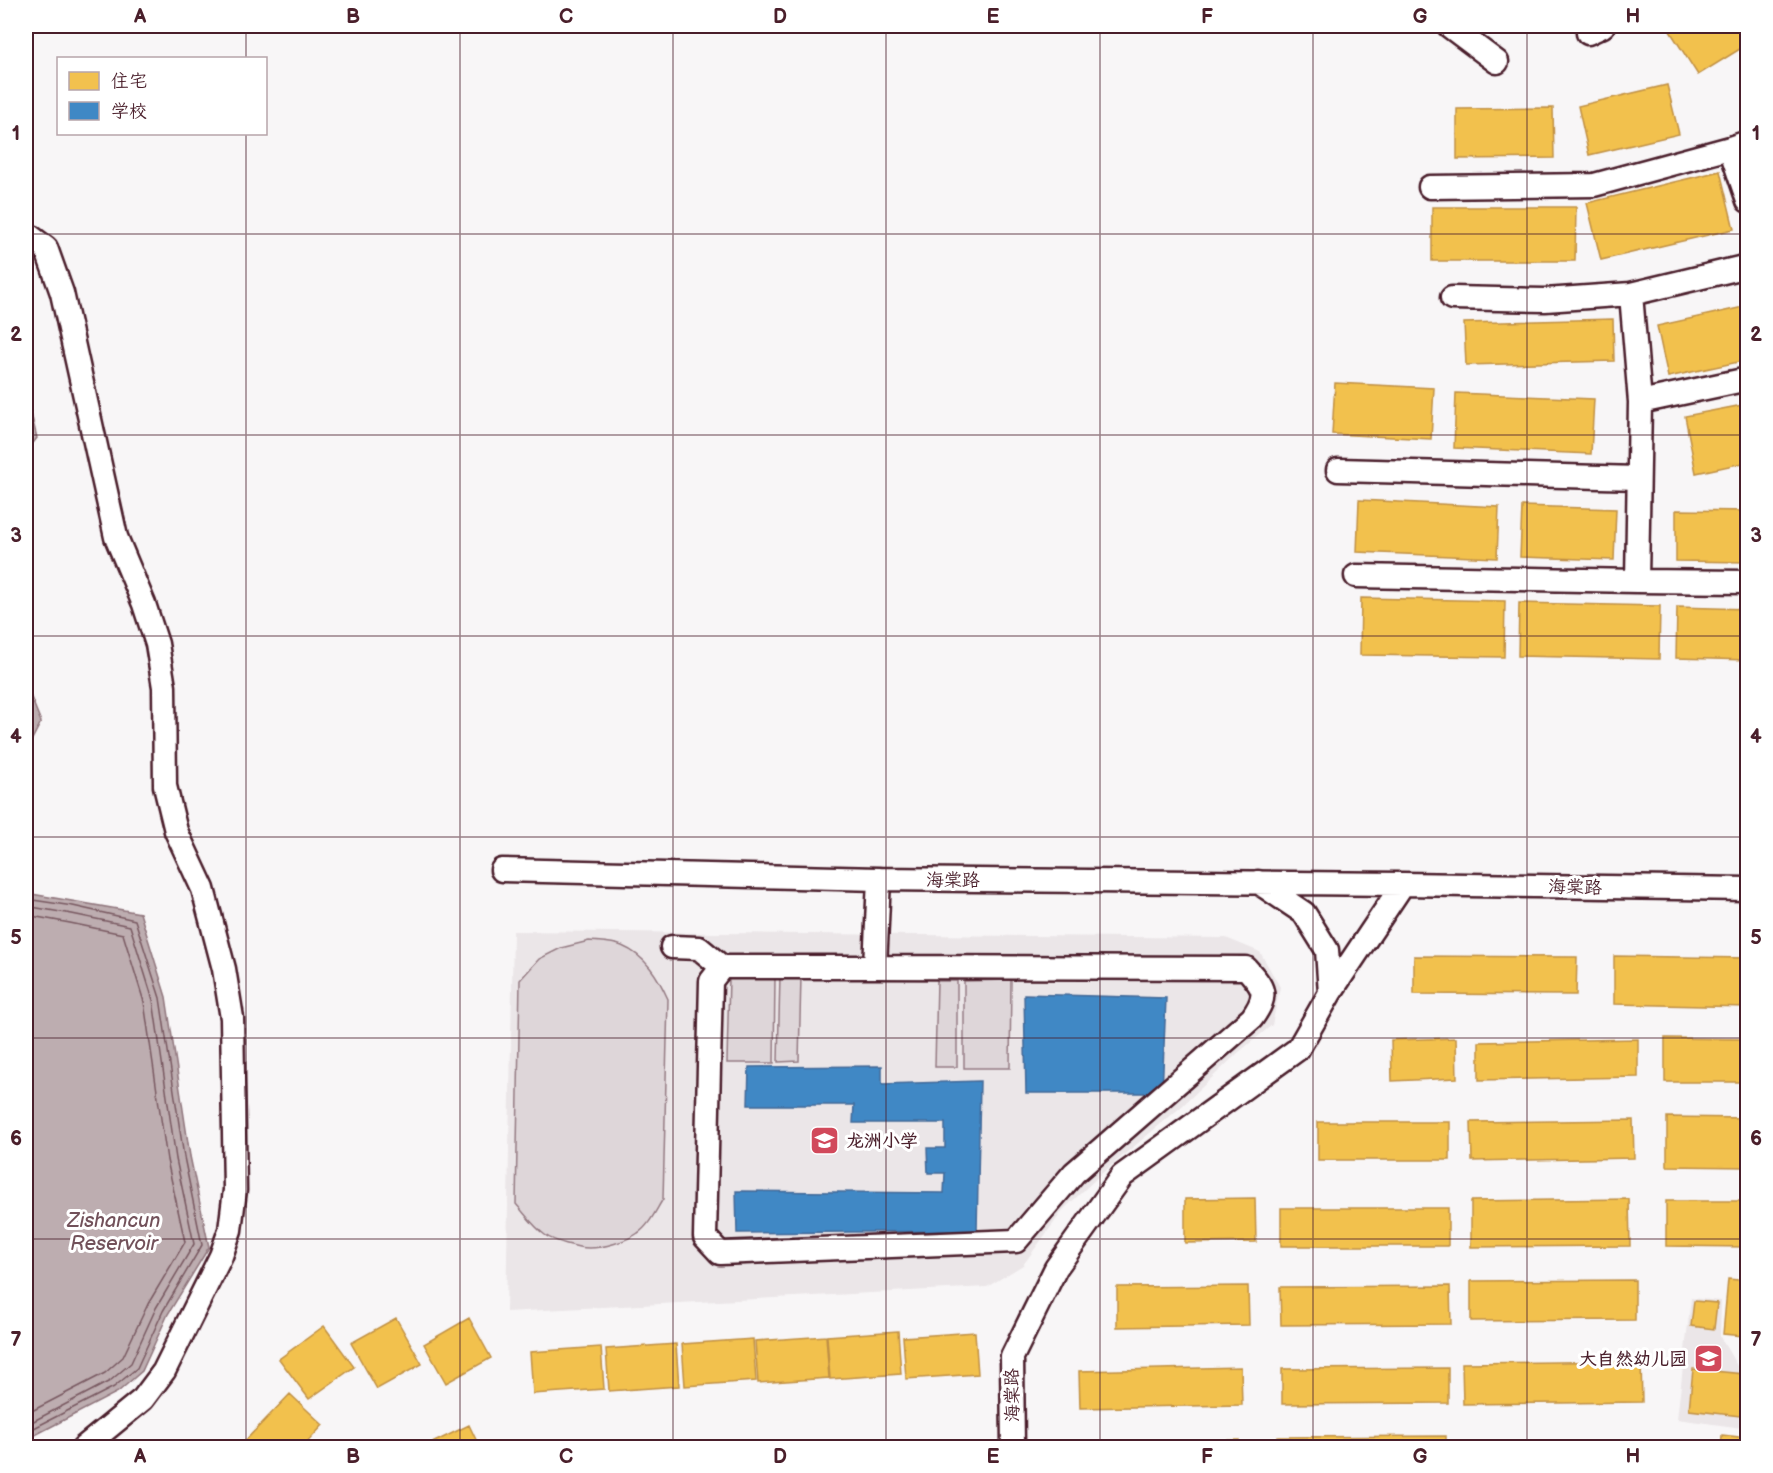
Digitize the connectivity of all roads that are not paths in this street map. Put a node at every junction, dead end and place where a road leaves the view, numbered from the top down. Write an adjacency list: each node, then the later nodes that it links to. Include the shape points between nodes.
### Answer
1 (1449, 26): 2 (street)
2 (1497, 62)
3 (1739, 145): 4 (street, via 1594,185); 5 (street)
4 (1430, 187)
5 (1748, 201)
6 (26, 233): 26 (street, via 46,248 63,293 116,537 157,644 164,687 165,786 176,831 203,889 232,1018 235,1190 230,1230 164,1371 143,1399)
7 (1748, 266): 8 (street)
8 (1631, 294): 9 (street, via 1545,300); 11 (street)
9 (1452, 298)
10 (1748, 379): 11 (street)
11 (1640, 402): 13 (street)
12 (1338, 470): 13 (street)
13 (1638, 478): 15 (street)
14 (1356, 576): 15 (street)
15 (1636, 581): 16 (street)
16 (1748, 582)
17 (502, 870): 18 (street, 海棠路)
18 (879, 879): 19 (street, 海棠路); 24 (street)
19 (1258, 882): 20 (street, 海棠路); 25 (street, via 1304,913 1327,950)
20 (1403, 884): 21 (street, 海棠路); 25 (street, 海棠路)
21 (1748, 889)
22 (672, 947): 23 (street, via 699,948)
23 (722, 967): 24 (street); 24 (street, via 711,981 705,1237 720,1253 1016,1241 1074,1173 1252,1018 1262,1004 1262,985 1246,968)
24 (875, 967)
25 (1330, 993): 27 (street, 海棠路, via 1298,1049 1122,1176 1056,1268 1012,1357)
26 (84, 1448)
27 (1013, 1448)

